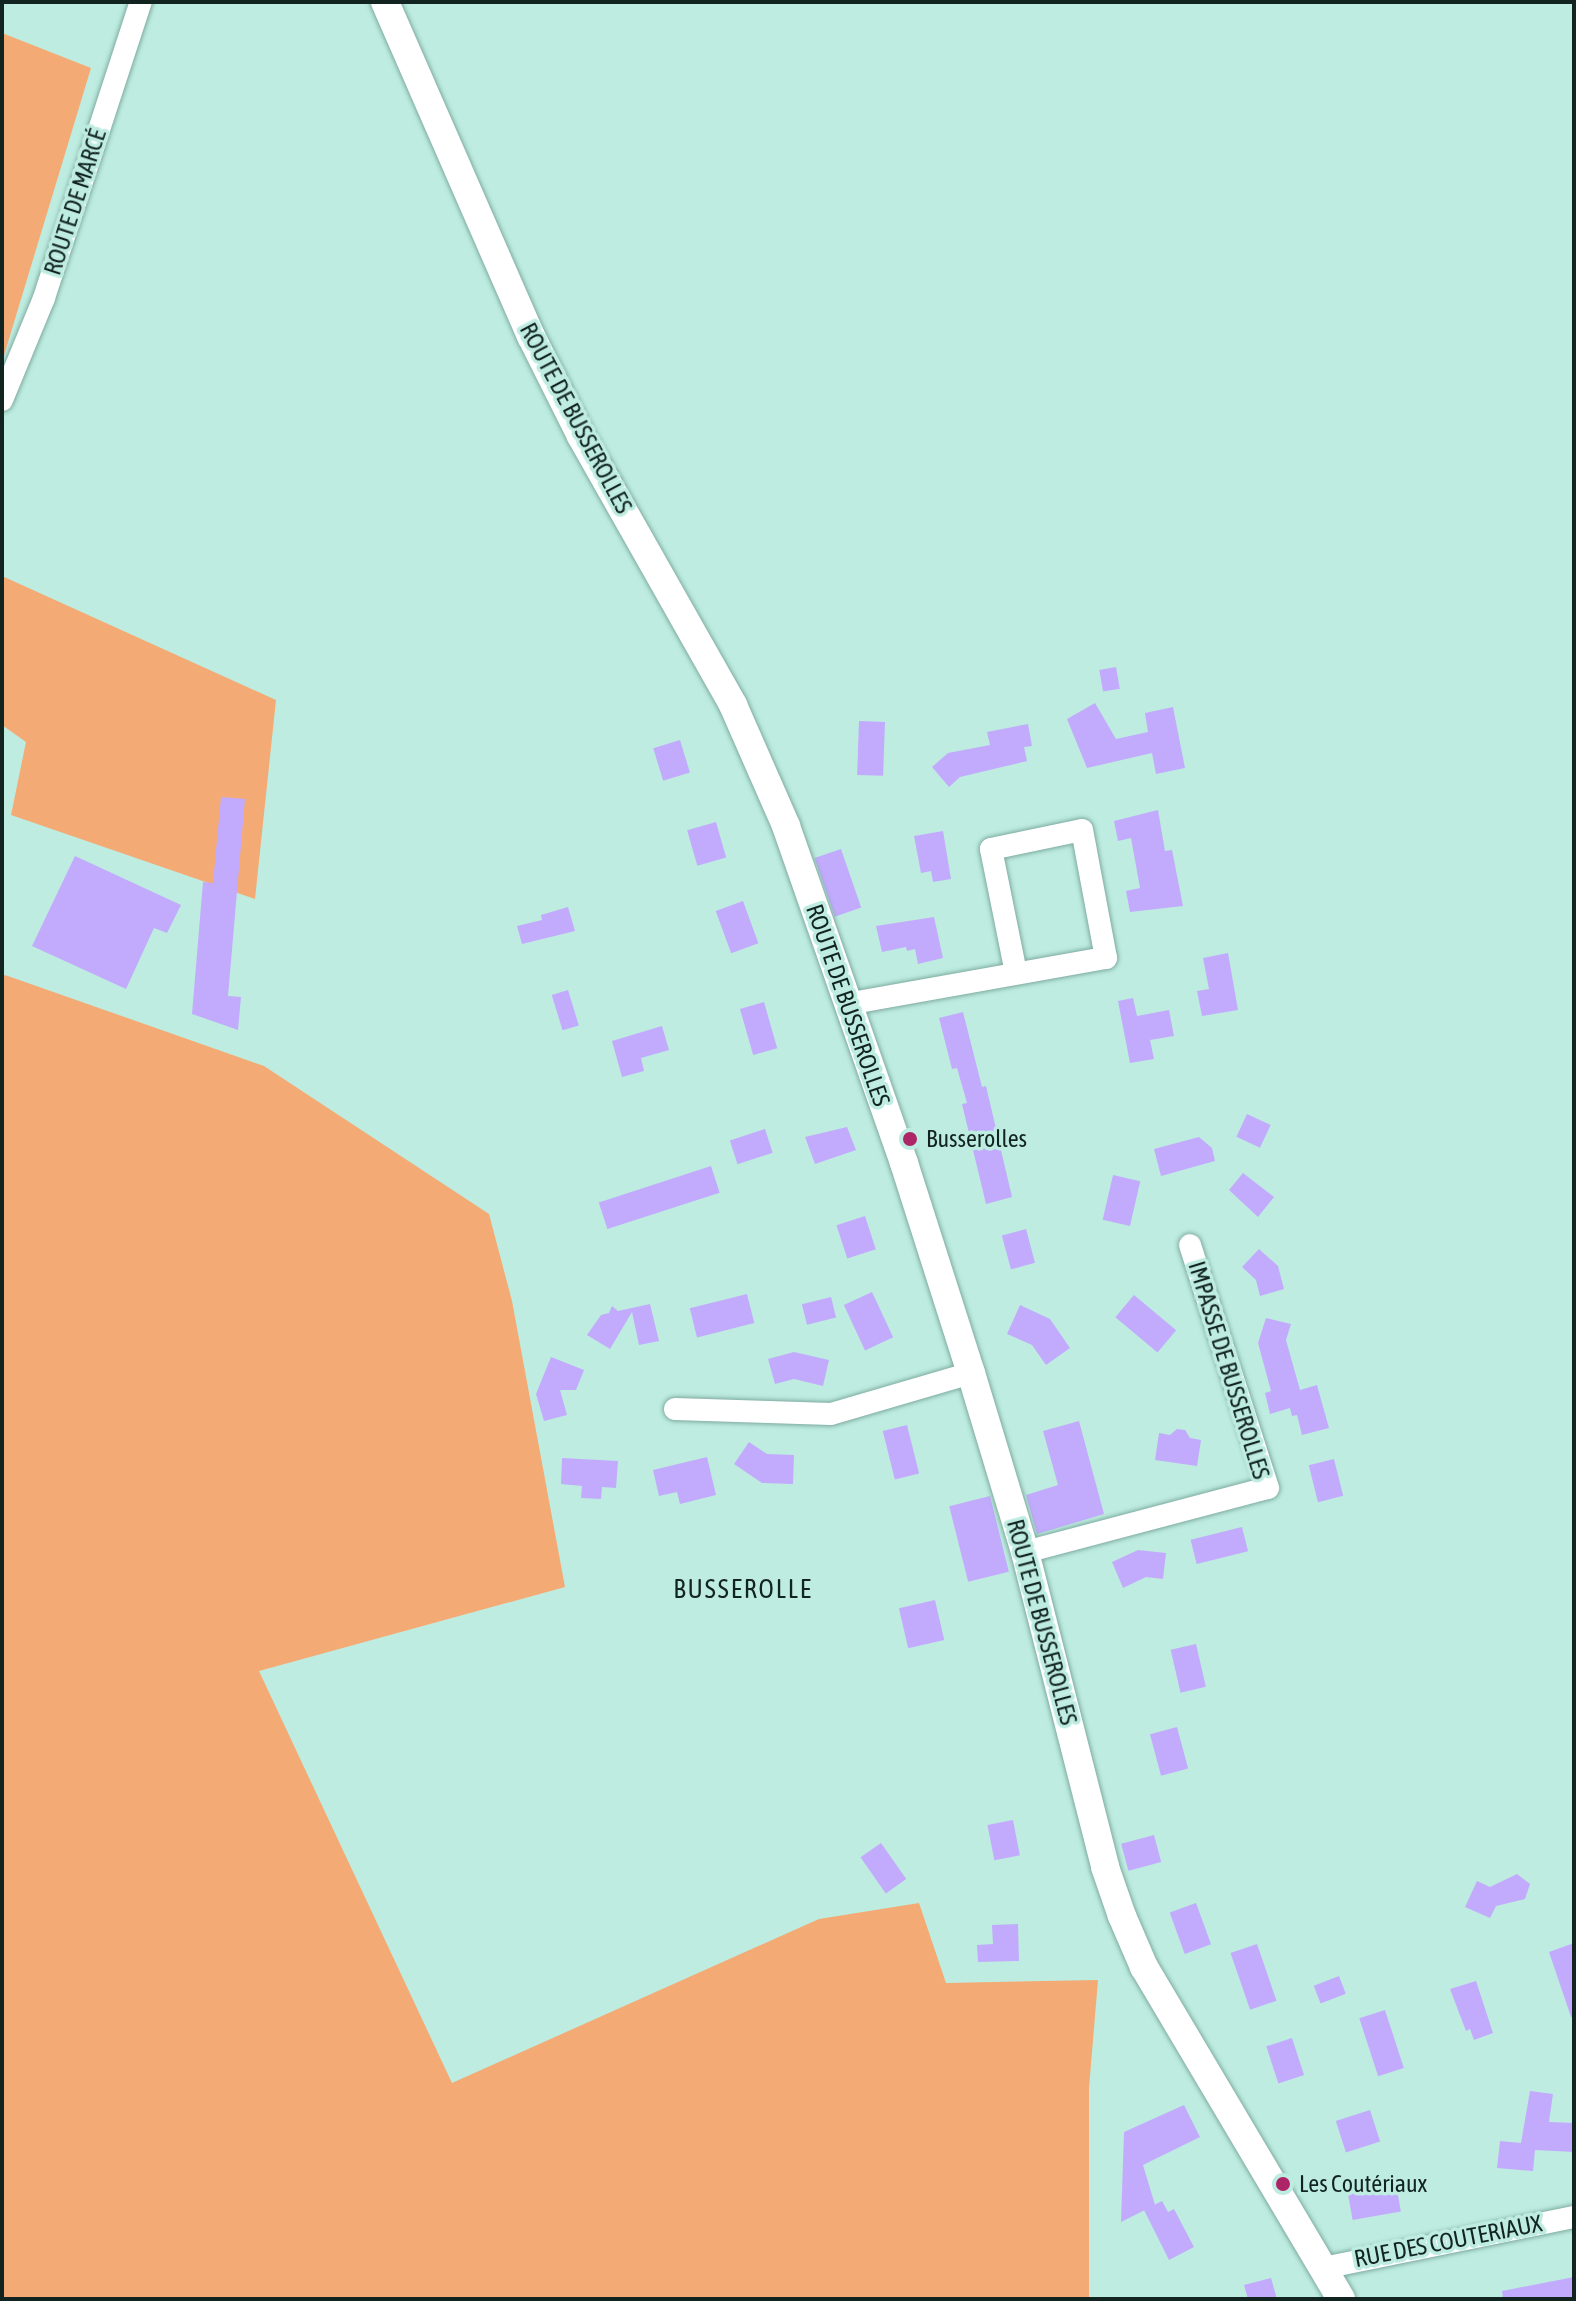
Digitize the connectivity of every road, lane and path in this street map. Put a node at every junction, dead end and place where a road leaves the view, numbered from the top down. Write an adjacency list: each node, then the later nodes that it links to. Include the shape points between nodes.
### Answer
1 (141, 2): 3 (street, ROUTE DE MARCÉ, via 44,298)
2 (385, 2): 5 (main road, ROUTE DE BUSSEROLLES, via 538,351 733,705 786,826)
3 (2, 400)
4 (1016, 973): 4 (street, via 1106,958 1082,830 991,849); 5 (street)
5 (847, 1004): 7 (main road, ROUTE DE BUSSEROLLES)
6 (1190, 1245): 9 (street, IMPASSE DE BUSSEROLLES, via 1268,1488)
7 (971, 1373): 8 (street, via 831,1414); 9 (main road, ROUTE DE BUSSEROLLES)
8 (675, 1409)
9 (1025, 1552): 11 (main road, ROUTE DE BUSSEROLLES, via 1122,1916 1144,1967)
10 (1574, 2217): 11 (street, RUE DES COUTERIAUX)
11 (1323, 2268): 12 (main road, ROUTE DE BUSSEROLLES)
12 (1341, 2299)

